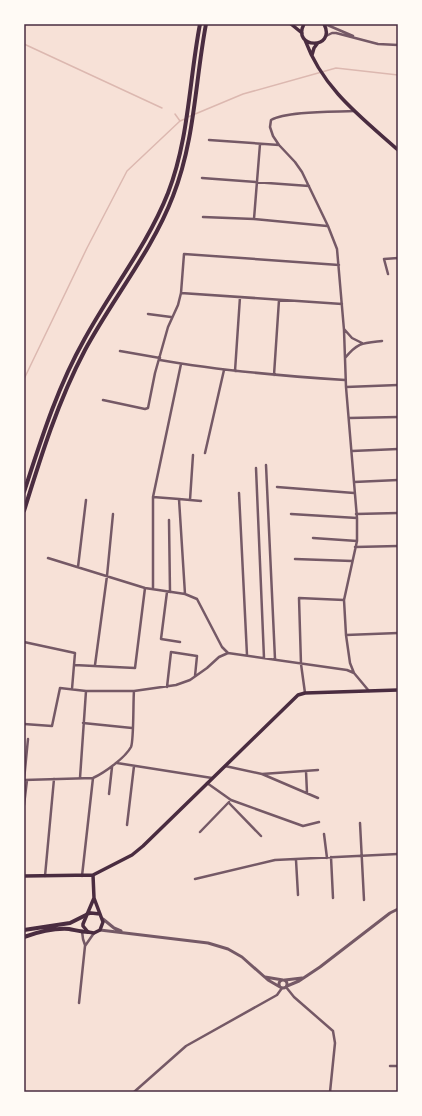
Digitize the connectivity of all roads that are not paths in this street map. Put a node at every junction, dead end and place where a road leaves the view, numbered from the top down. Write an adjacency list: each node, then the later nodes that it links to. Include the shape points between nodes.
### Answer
1 (200, 24): 58 (highway, via 186,128 168,192 154,224 84,340 69,370 48,420)
2 (206, 24): 66 (highway, via 188,148 175,190 159,227 69,382)
3 (291, 24): 6 (main road)
4 (304, 24): 6 (main road)
5 (324, 24): 7 (main road); 8 (street)
6 (302, 33): 9 (main road)
7 (326, 36): 8 (street, via 336,33); 10 (main road)
8 (357, 38): 11 (street, via 378,44)
9 (305, 40): 10 (main road); 12 (main road)
10 (317, 44): 12 (main road)
11 (398, 45)
12 (312, 56): 13 (main road, via 340,99)
13 (354, 111): 16 (street, via 275,118 270,127); 17 (main road)
14 (209, 140): 15 (street)
15 (260, 144): 16 (street); 19 (street)
16 (279, 145): 20 (street, via 295,162)
17 (398, 150)
18 (202, 178): 19 (street)
19 (257, 182): 20 (street); 22 (street)
20 (309, 186): 23 (street)
21 (203, 217): 22 (street)
22 (254, 219): 23 (street)
23 (328, 226): 25 (street)
24 (398, 258): 26 (street, via 384,259)
25 (339, 265): 27 (street, via 184,254); 30 (street)
26 (388, 274)
27 (181, 294): 28 (street); 32 (street)
28 (240, 298): 29 (street); 41 (street)
29 (279, 300): 30 (street); 42 (street)
30 (342, 304): 33 (street)
31 (148, 314): 32 (street)
32 (171, 317): 37 (street)
33 (344, 328): 35 (street, via 347,334); 38 (street)
34 (382, 341): 35 (street)
35 (362, 343): 38 (street)
36 (120, 351): 37 (street)
37 (160, 359): 39 (street); 46 (street, via 148,408)
38 (345, 359): 43 (street)
39 (181, 364): 40 (street); 61 (street)
40 (224, 370): 41 (street); 51 (street)
41 (235, 371): 42 (street)
42 (274, 375): 43 (street)
43 (346, 380): 45 (street)
44 (398, 385): 45 (street)
45 (346, 386): 48 (street)
46 (103, 400)
47 (398, 417): 48 (street)
48 (349, 418): 50 (street)
49 (398, 449): 50 (street)
50 (352, 451): 56 (street)
51 (205, 453)
52 (193, 455): 64 (street)
53 (266, 465): 94 (street)
54 (256, 468): 93 (street)
55 (398, 480): 56 (street)
56 (354, 482): 60 (street)
57 (277, 487): 60 (street)
58 (24, 492)
59 (240, 493): 92 (street)
60 (354, 493): 70 (street)
61 (153, 497): 62 (street); 83 (street)
62 (179, 499): 64 (street); 85 (street)
63 (86, 500): 80 (street)
64 (190, 500): 65 (street)
65 (201, 501)
66 (24, 511)
67 (398, 513): 70 (street)
68 (113, 514): 81 (street)
69 (291, 514): 71 (street)
70 (356, 514): 71 (street)
71 (357, 518): 74 (street)
72 (169, 520): 84 (street)
73 (313, 538): 74 (street)
74 (357, 541): 76 (street)
75 (398, 546): 76 (street)
76 (355, 547): 79 (street)
77 (48, 558): 80 (street)
78 (295, 559): 79 (street)
79 (352, 561): 86 (street)
80 (78, 567): 81 (street)
81 (107, 576): 82 (street); 97 (street)
82 (145, 588): 83 (street); 97 (street, via 134,668)
83 (153, 589): 84 (street)
84 (169, 592): 85 (street); 90 (street, via 161,639)
85 (185, 594): 91 (street, via 197,599 222,647)
86 (344, 600): 88 (street); 95 (street, via 299,598)
87 (398, 633): 88 (street)
88 (346, 635): 98 (street)
89 (24, 642): 96 (street, via 75,653)
90 (180, 642)
91 (228, 653): 92 (street); 99 (street, via 218,657)
92 (247, 655): 93 (street)
93 (264, 658): 94 (street)
94 (276, 659): 95 (street)
95 (301, 664): 98 (street); 106 (street)
96 (74, 665): 97 (street); 101 (street)
97 (95, 666)
98 (354, 673): 105 (street)
99 (195, 676): 100 (street); 100 (street, via 197,656 171,652)
100 (166, 687): 104 (street)
101 (72, 689): 103 (street); 108 (street, via 60,688 52,726)
102 (398, 690): 105 (main road)
103 (86, 691): 104 (street); 107 (street)
104 (134, 691): 109 (street)
105 (369, 691): 106 (main road)
106 (304, 693): 114 (main road, via 298,695)
107 (83, 723): 109 (street); 118 (street)
108 (24, 724)
109 (132, 728): 111 (street, via 131,746)
110 (28, 739): 122 (street)
111 (117, 763): 112 (street); 113 (street)
112 (112, 766): 119 (street); 125 (street)
113 (134, 766): 120 (street); 131 (street)
114 (225, 766): 117 (street); 120 (main road)
115 (318, 770): 116 (street)
116 (306, 771): 117 (street); 124 (street)
117 (262, 774): 124 (street)
118 (80, 778): 119 (street); 121 (street)
119 (92, 778): 143 (street)
120 (212, 778): 123 (main road)
121 (54, 779): 122 (street); 142 (street)
122 (25, 780): 128 (street)
123 (207, 783): 127 (street); 140 (main road, via 143,846)
124 (307, 793): 126 (street)
125 (109, 794)
126 (318, 798)
127 (230, 801): 129 (street, via 303,826); 132 (street); 134 (street)
128 (24, 804)
129 (319, 822)
130 (360, 823): 136 (street)
131 (127, 825)
132 (200, 832)
133 (324, 834): 137 (street)
134 (261, 836)
135 (398, 854): 136 (street)
136 (362, 856): 138 (street); 148 (street)
137 (327, 858): 138 (street); 139 (street)
138 (331, 858): 147 (street)
139 (296, 860): 144 (street, via 275,860); 145 (street)
140 (93, 875): 143 (main road); 146 (main road)
141 (24, 876): 142 (main road)
142 (45, 876): 143 (main road)
143 (82, 876)
144 (195, 879)
145 (298, 895)
146 (94, 898): 150 (main road); 151 (main road)
147 (333, 898)
148 (364, 900)
149 (398, 909): 163 (street)
150 (100, 914): 151 (main road); 152 (main road)
151 (86, 915): 153 (main road); 154 (highway, via 70,923)
152 (103, 919): 155 (main road); 159 (street)
153 (83, 926): 156 (street); 157 (main road)
154 (24, 930)
155 (100, 930): 158 (main road); 159 (street)
156 (82, 932): 157 (highway); 160 (highway, via 60,929); 161 (street)
157 (88, 932): 158 (main road)
158 (94, 933): 161 (street)
159 (125, 933): 162 (street, via 208,943 228,949)
160 (24, 937)
161 (85, 946): 167 (street)
162 (263, 976): 164 (street); 166 (street)
163 (305, 977): 164 (street); 165 (street)
164 (284, 980): 165 (street); 166 (street, via 279,983)
165 (287, 986): 166 (street); 171 (street, via 294,997 333,1031 335,1043)
166 (281, 988): 170 (street, via 276,995 186,1046)
167 (79, 1003)
168 (390, 1066): 169 (street)
169 (398, 1066)
170 (134, 1092)
171 (330, 1092)

